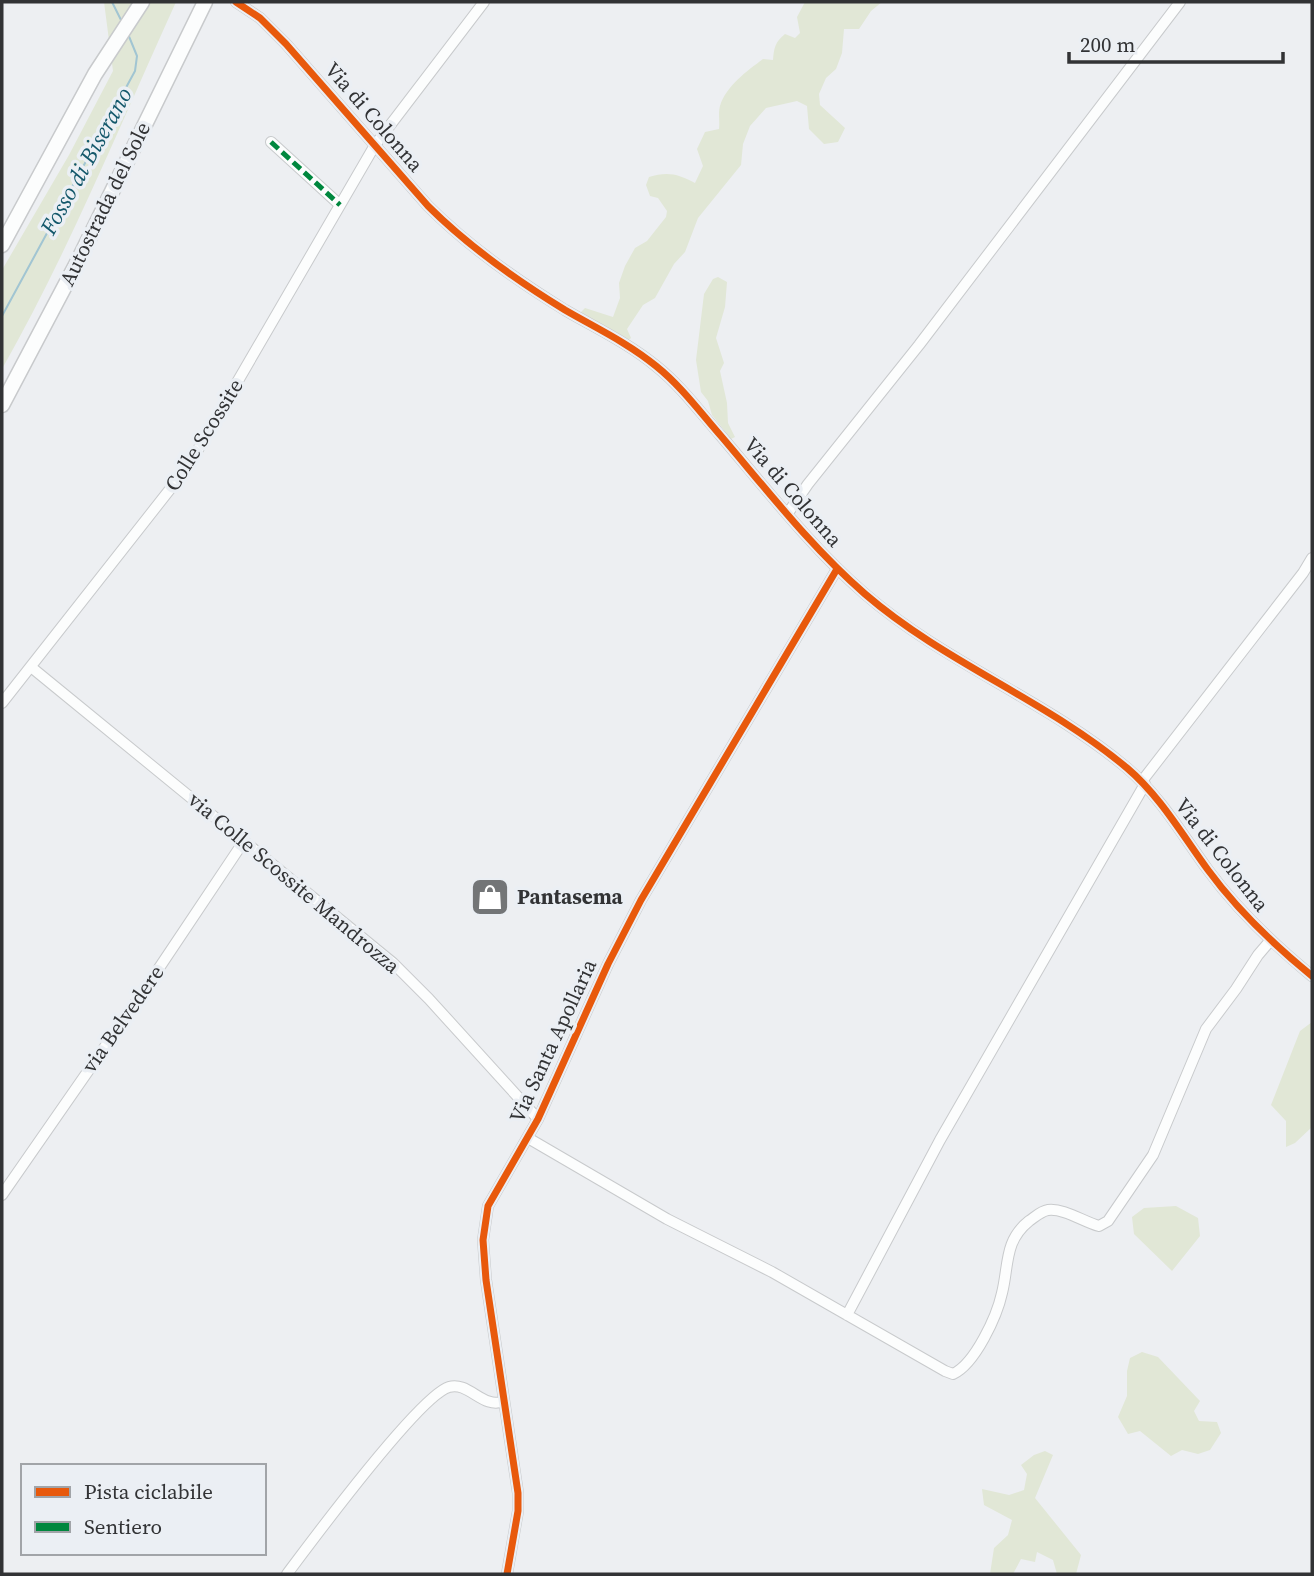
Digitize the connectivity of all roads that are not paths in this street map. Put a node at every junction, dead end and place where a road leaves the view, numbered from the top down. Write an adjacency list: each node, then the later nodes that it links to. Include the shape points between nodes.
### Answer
1 (205, 2): 10 (highway, Autostrada del Sole)
2 (236, 2): 7 (street, Via di Colonna, via 292,51)
3 (484, 2): 7 (street, Colle Scossite)
4 (1180, 2): 11 (street)
5 (138, 8): 9 (highway, via 95,74)
6 (271, 142): 8 (street)
7 (375, 145): 8 (street, Colle Scossite); 11 (street, Via di Colonna, via 437,214 499,265 658,368)
8 (340, 205): 14 (street, Colle Scossite, via 194,458)
9 (2, 245)
10 (2, 405)
11 (788, 513): 13 (street, Via di Colonna)
12 (1312, 558): 16 (street)
13 (837, 569): 16 (street, Via di Colonna, via 925,640 1064,722); 20 (street, Via Santa Apollaria, via 622,935)
14 (31, 667): 15 (street, Colle Scossite); 17 (street, via Colle Scossite Mandrozza)
15 (2, 704)
16 (1143, 783): 18 (street, Via di Colonna, via 1223,890); 23 (street, via 940,1140)
17 (244, 841): 20 (street, via Colle Scossite Mandrozza, via 393,963); 22 (street, via Belvedere)
18 (1270, 941): 19 (street, Via di Colonna); 23 (street, via 1206,1029 1153,1155 1108,1221 1097,1226 1047,1210 1015,1236 997,1311 961,1369 953,1374 945,1371)
19 (1312, 976)
20 (538, 1119): 21 (street, Via Santa Apollaria)
21 (528, 1138): 23 (street); 24 (street, Via Santa Apollaria, via 492,1196 483,1236)
22 (2, 1195)
23 (847, 1315)
24 (503, 1401): 25 (street, via 493,1404 457,1386 442,1391 412,1418); 26 (street, Via Santa Apollaria, via 518,1502)
25 (287, 1574)
26 (508, 1574)

